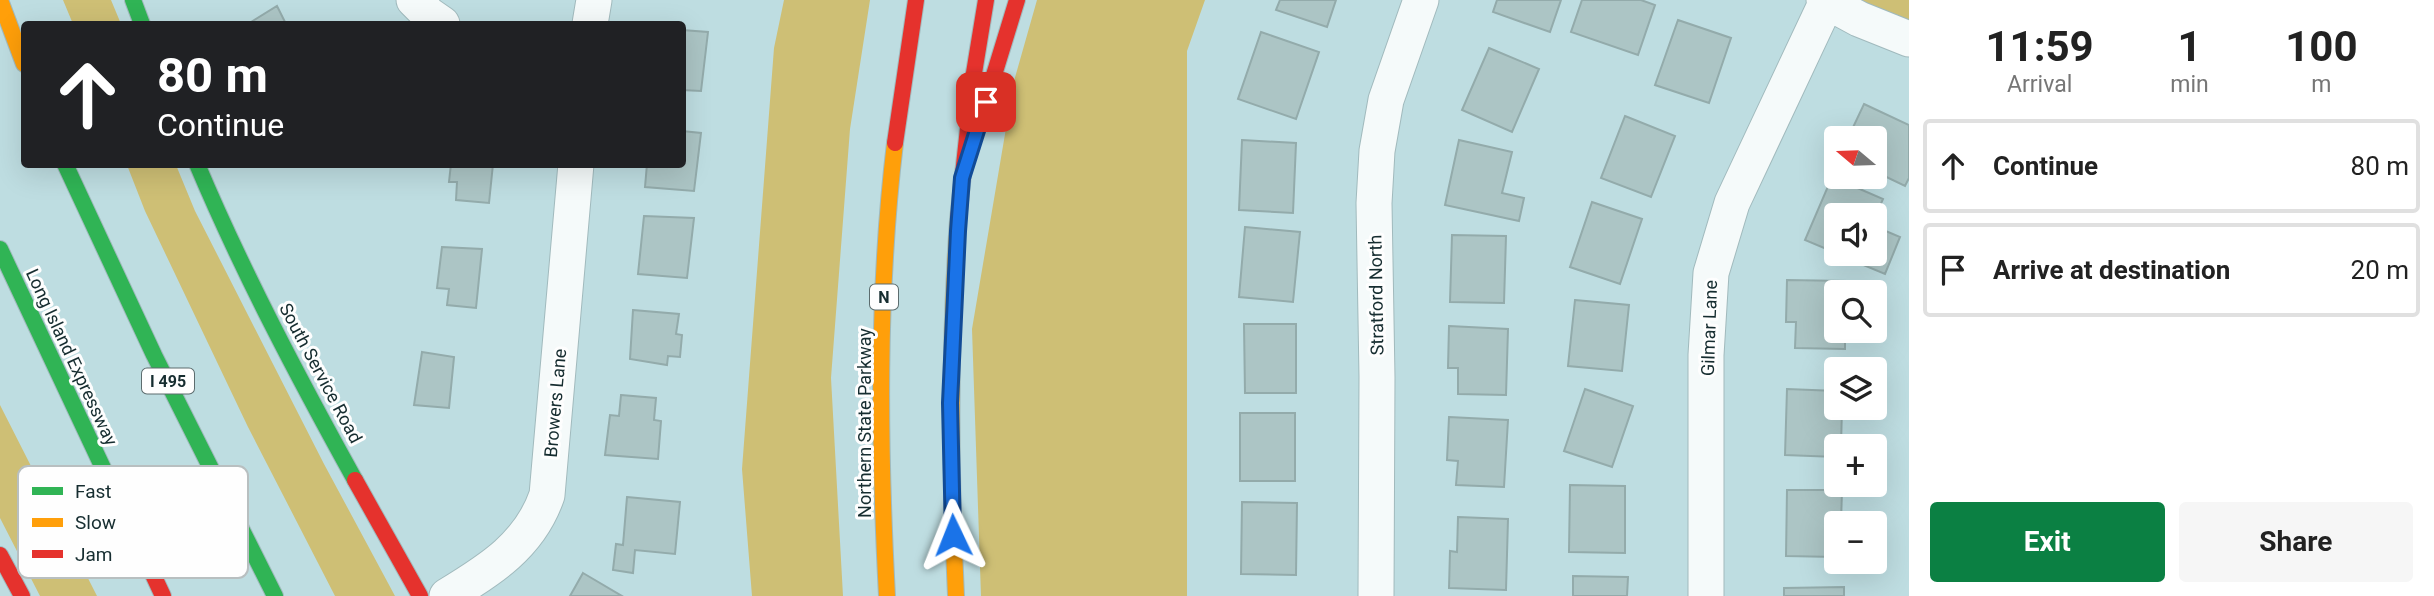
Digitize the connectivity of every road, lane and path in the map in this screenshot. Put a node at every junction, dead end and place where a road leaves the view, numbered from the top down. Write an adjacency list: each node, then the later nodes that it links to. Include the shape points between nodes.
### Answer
1 (1, 0): 14 (main road)
2 (133, 0): 10 (main road)
3 (414, 0): 11 (street)
4 (594, 0): 12 (street)
5 (916, 0): 32 (main road, Northern State Parkway / N, via 897,137 885,285 881,458)
6 (986, 0): 18 (main road)
7 (1017, 0): 18 (main road)
8 (1421, 0): 34 (street, Stratford North, via 1386,100 1377,151)
9 (1826, 1): 13 (street); 35 (street, Gilmar Lane, via 1732,203 1711,273 1706,355)
10 (141, 21)
11 (438, 21)
12 (590, 21)
13 (1909, 39)
14 (21, 56)
15 (67, 168): 23 (main road, I 495)
16 (200, 168): 30 (main road, South Service Road, via 308,391)
17 (576, 168): 31 (street, Browers Lane, via 547,495 541,513 519,545 487,572)
18 (962, 178): 33 (main road, via 950,403)
19 (0, 249): 21 (main road, Long Island Expressway)
20 (37, 367): 21 (main road)
21 (79, 418): 22 (main road, Long Island Expressway)
22 (102, 466)
23 (210, 466)
24 (248, 542): 29 (main road, I 495)
25 (0, 555): 27 (main road)
26 (155, 578): 28 (main road, Long Island Expressway)
27 (22, 596)
28 (163, 596)
29 (275, 596)
30 (420, 596)
31 (447, 596)
32 (887, 596)
33 (956, 596)
34 (1376, 596)
35 (1706, 596)

